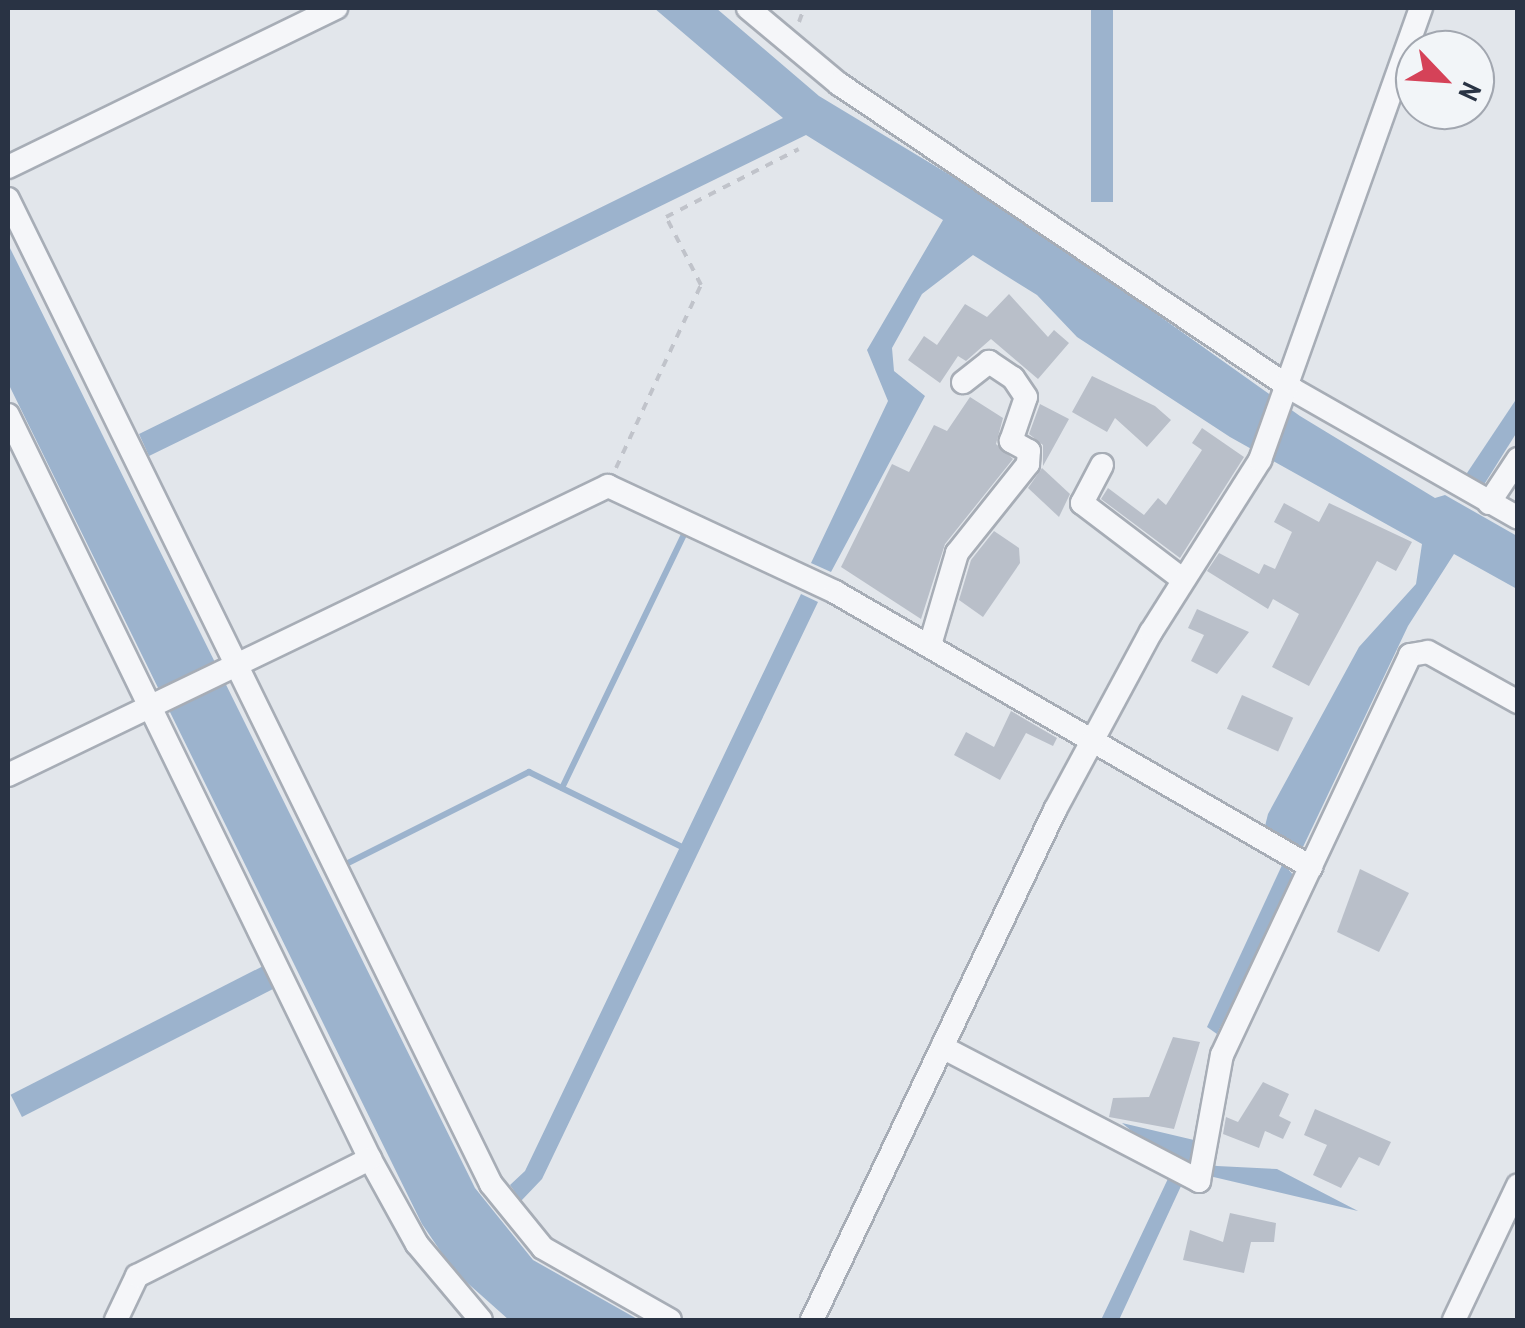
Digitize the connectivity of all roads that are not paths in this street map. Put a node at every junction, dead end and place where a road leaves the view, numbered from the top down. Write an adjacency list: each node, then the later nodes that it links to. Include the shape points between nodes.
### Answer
1 (336, 8): 4 (street)
2 (748, 8): 7 (street, via 839,84)
3 (1421, 8): 7 (street)
4 (8, 167)
5 (8, 199): 15 (street)
6 (963, 382): 14 (street, via 990,362 1013,378 1026,398 1011,440 1030,451 1028,464 957,553)
7 (1290, 394): 11 (street); 13 (street, via 1260,460)
8 (8, 415): 17 (street)
9 (1518, 459): 11 (street)
10 (1102, 465): 13 (street, via 1082,503)
11 (1489, 503): 12 (street)
12 (1518, 518)
13 (1182, 579): 18 (street)
14 (930, 645): 15 (street, via 608,486); 18 (street)
15 (231, 665): 17 (street); 26 (street, via 491,1184 543,1248)
16 (1518, 702): 20 (street, via 1417,649)
17 (154, 703): 19 (street); 22 (street)
18 (1094, 740): 20 (street); 21 (street)
19 (8, 775)
20 (1311, 866): 21 (street, via 1222,1056 1206,1110 1202,1172 1164,1168)
21 (942, 1047): 27 (street)
22 (370, 1159): 24 (street, via 136,1276); 25 (street, via 417,1244)
23 (1518, 1185): 28 (street)
24 (116, 1320)
25 (481, 1320)
26 (670, 1320)
27 (812, 1320)
28 (1454, 1320)

